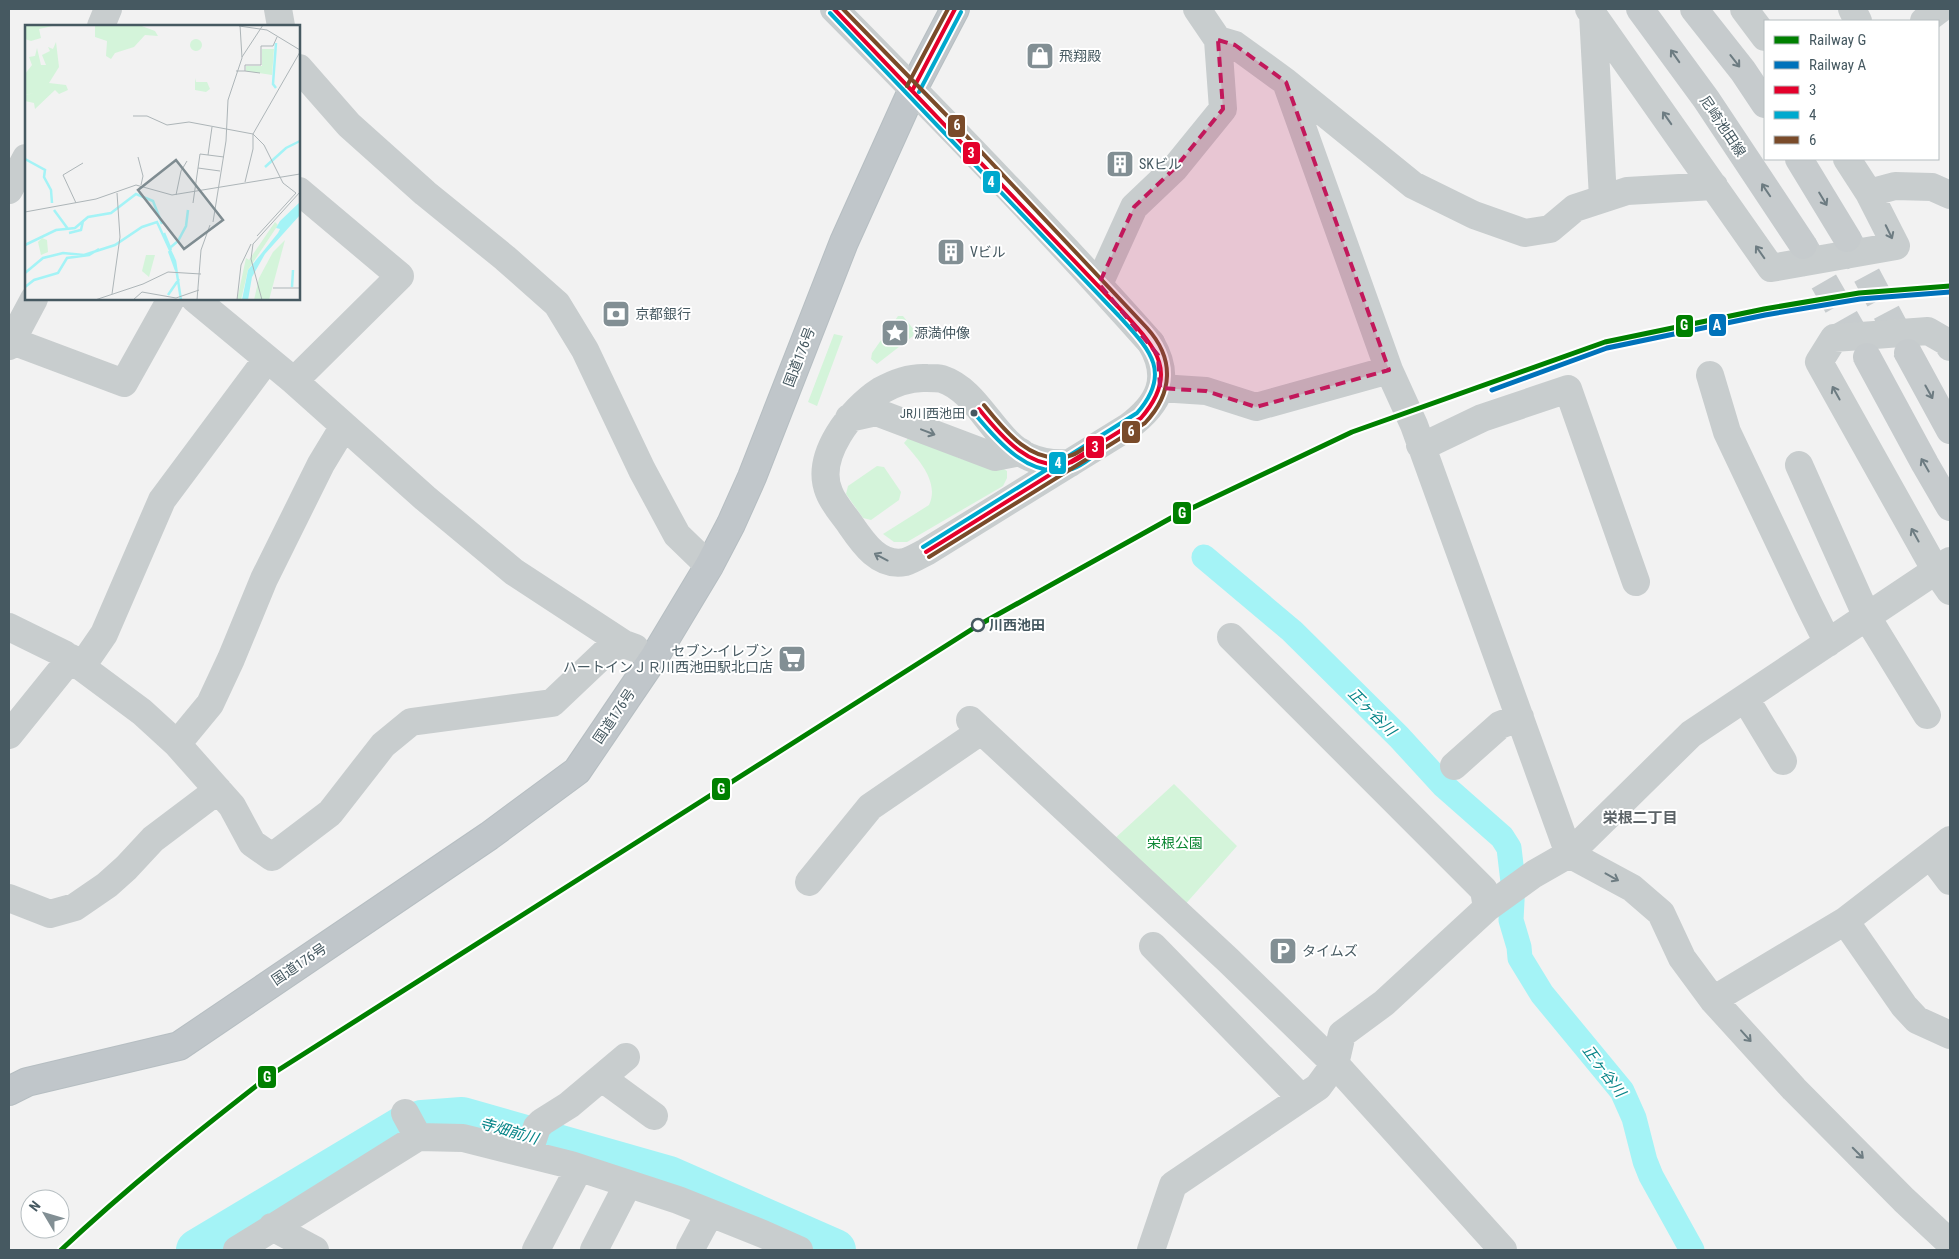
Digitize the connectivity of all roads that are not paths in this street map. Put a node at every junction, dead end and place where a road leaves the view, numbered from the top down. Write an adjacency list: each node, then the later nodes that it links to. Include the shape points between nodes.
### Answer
1 (108, 9): 12 (street)
2 (278, 9): 13 (street)
3 (834, 9): 18 (street)
4 (955, 9): 18 (highway, 国道176号)
5 (1197, 9): 15 (street)
6 (1640, 9): 30 (main road, 尼崎池田線, one-way to 6, via 1706,99)
7 (1694, 9): 19 (main road, one-way to 19)
8 (1744, 9): 14 (street)
9 (1940, 9): 11 (street)
10 (1591, 11): 23 (street, one-way to 10); 28 (street)
11 (1925, 20)
12 (101, 25)
13 (281, 25)
14 (1764, 36)
15 (1218, 40): 17 (street, via 1235,45); 31 (street, via 1223,109 1175,168 1134,207)
16 (300, 69): 52 (street, via 349,125 557,304 585,350 677,535)
17 (1286, 82): 28 (street, via 1413,185 1474,215 1525,233 1550,228 1575,208); 40 (street)
18 (913, 89): 31 (street); 52 (highway, 国道176号, via 844,242 752,477)
19 (1764, 102)
20 (25, 160): 24 (street)
21 (1800, 160): 29 (main road, one-way to 29)
22 (1849, 160): 26 (street)
23 (1714, 186): 26 (street, one-way to 23, via 1896,246 1770,268); 28 (street, via 1627,190)
24 (9, 190)
25 (300, 192): 42 (street, via 400,276)
26 (1869, 193): 27 (street, via 1895,186 1932,187)
27 (1950, 195)
28 (1604, 198)
29 (1847, 238)
30 (1803, 245)
31 (1098, 284): 43 (street, via 1151,343 1158,355)
32 (33, 300): 35 (street)
33 (170, 300): 35 (street, via 124,383)
34 (195, 300): 39 (street)
35 (10, 343)
36 (1950, 347): 53 (street, one-way to 36, via 1819,362 1834,338 1928,331)
37 (1908, 353): 46 (main road, one-way to 46)
38 (1867, 357): 51 (main road, one-way to 38)
39 (267, 359): 42 (street); 61 (street, via 162,500 104,634)
40 (1389, 370): 43 (street, via 1256,407 1206,391); 47 (street)
41 (1710, 375): 58 (street, via 1727,432)
42 (294, 381): 45 (street)
43 (1160, 388): 49 (street, via 1152,406 1141,418)
44 (849, 418): 48 (street, one-way to 48, via 876,412 995,457); 48 (street, via 880,392 904,380 942,379 959,388 996,430); 49 (street, one-way to 44, via 926,552 906,562 892,562 881,559 862,542 829,492 826,477 828,458)
45 (344, 426): 59 (street, via 514,572); 66 (street, via 321,464 264,579 210,704)
46 (1950, 430)
47 (1420, 445): 54 (street, via 1482,418 1568,389); 64 (street)
48 (1021, 452): 49 (street, via 1044,462)
49 (1070, 463)
50 (1799, 466): 55 (street)
51 (1950, 507)
52 (709, 566): 60 (highway, 国道176号)
53 (1945, 574): 55 (street)
54 (1636, 582)
55 (1868, 617): 58 (street); 63 (street)
56 (9, 627): 61 (street)
57 (1231, 637): 75 (street, via 1484,890)
58 (1828, 643): 62 (street)
59 (624, 644): 60 (street); 69 (street, via 609,648 552,703 411,722 383,745 330,813 272,858 252,843 232,806)
60 (655, 656): 83 (highway, 国道176号, via 577,771 490,836 179,1046 27,1082)
61 (76, 662): 65 (street); 66 (street, via 142,712)
62 (1745, 698): 67 (street); 71 (street, via 1691,734)
63 (1927, 715)
64 (1520, 717): 68 (street, via 1500,726); 71 (street)
65 (9, 735)
66 (177, 744): 69 (street)
67 (1783, 761)
68 (1454, 766)
69 (218, 790): 74 (street, via 153,839 114,879 75,907 50,914)
70 (1940, 848): 72 (street); 76 (street)
71 (1569, 854): 75 (street); 78 (street, one-way to 78, via 1632,888 1661,913 1682,958)
72 (1950, 881)
73 (809, 882): 81 (street, via 870,808 975,726 1228,960)
74 (9, 898)
75 (1501, 898): 81 (street, via 1384,1003 1342,1034)
76 (1845, 921): 78 (street); 79 (street, via 1904,1006 1917,1020)
77 (1152, 946): 84 (street)
78 (1713, 1000): 93 (street, one-way to 93, via 1794,1089)
79 (1950, 1035)
80 (626, 1057): 82 (street)
81 (1335, 1064): 84 (street, via 1318,1087); 101 (street)
82 (602, 1078): 86 (street); 88 (street, via 537,1127)
83 (9, 1091)
84 (1301, 1098): 100 (street, via 1173,1185)
85 (405, 1113): 87 (street)
86 (654, 1116)
87 (418, 1137): 88 (street, via 463,1138); 92 (street)
88 (528, 1154): 89 (street)
89 (579, 1168): 90 (street); 96 (street)
90 (628, 1184): 91 (street); 97 (street)
91 (710, 1213): 98 (street); 99 (street)
92 (272, 1227): 94 (street); 95 (street)
93 (1950, 1243)
94 (236, 1250)
95 (315, 1250)
96 (536, 1250)
97 (594, 1250)
98 (690, 1250)
99 (799, 1250)
100 (1151, 1250)
101 (1503, 1250)

